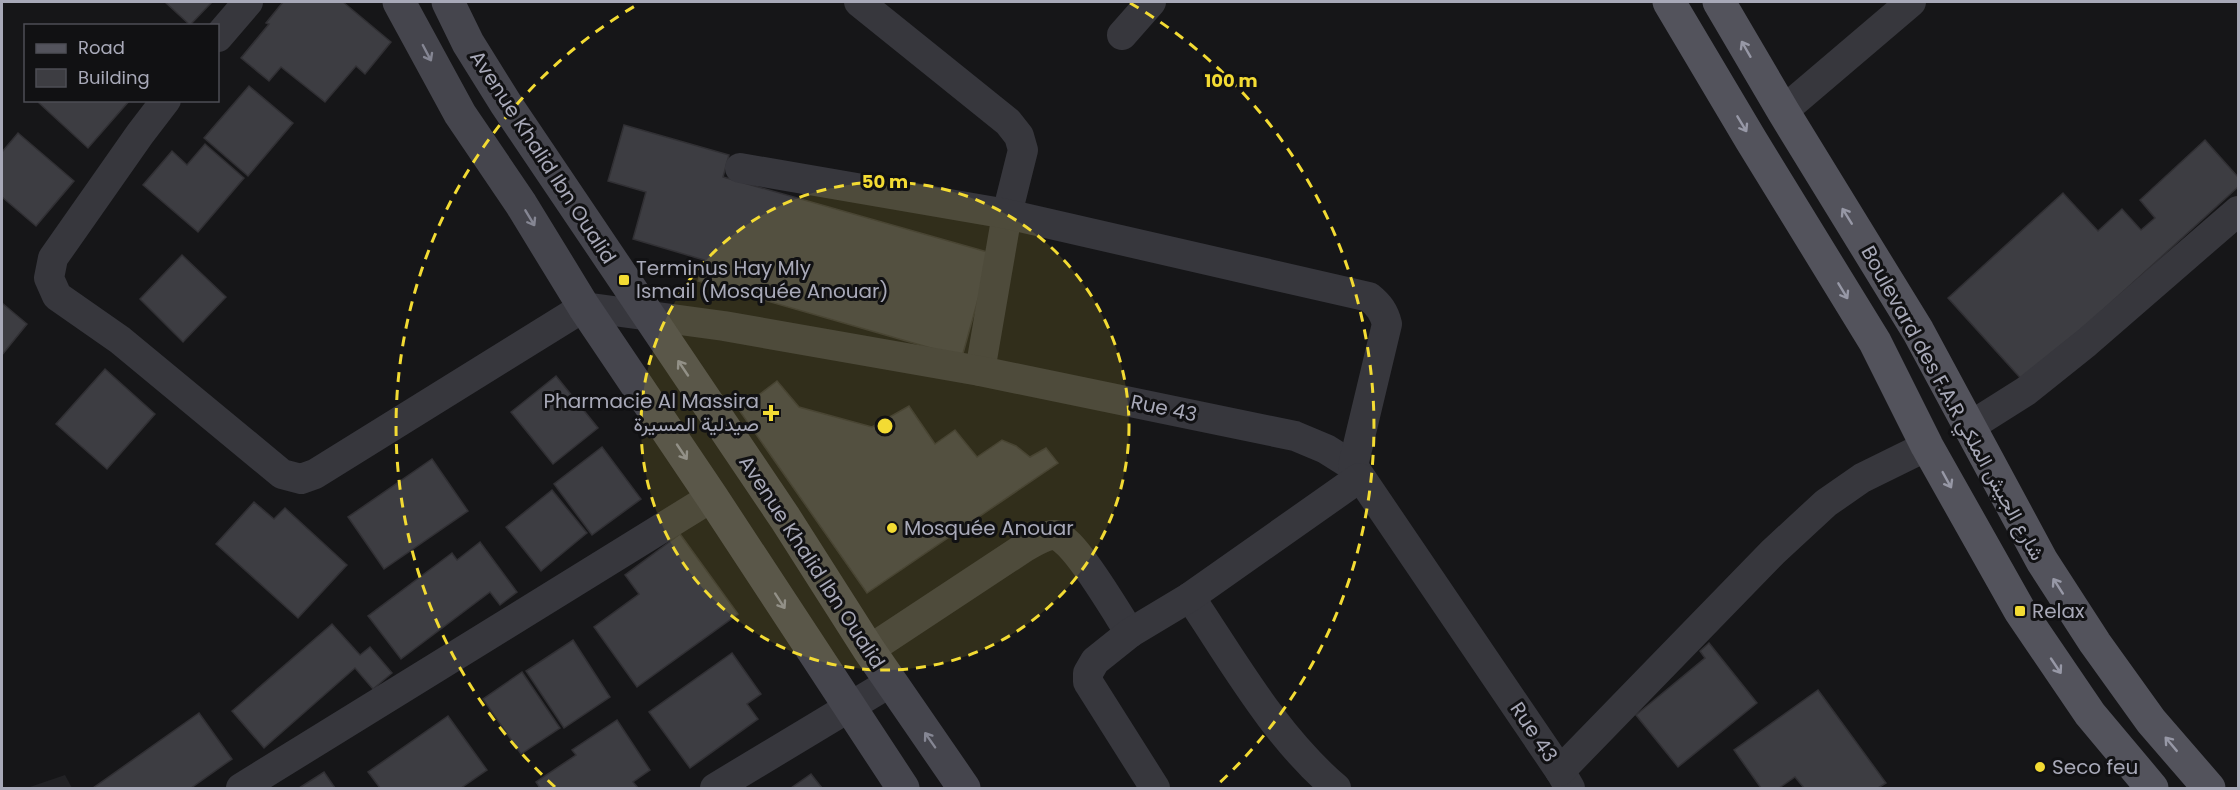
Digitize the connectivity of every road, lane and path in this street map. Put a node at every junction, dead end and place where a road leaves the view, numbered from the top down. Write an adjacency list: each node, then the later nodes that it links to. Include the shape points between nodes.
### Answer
1 (248, 2): 10 (street)
2 (399, 2): 16 (main road, one-way to 16, via 460,114)
3 (448, 2): 17 (main road, Avenue Khalid Ibn Oualid, via 506,104)
4 (859, 2): 15 (street, via 1008,122 1020,136 1023,150)
5 (1151, 2): 9 (street)
6 (1669, 2): 20 (main road, Boulevard des F.A.R شارع الجيش الملكي, one-way to 20, via 1875,342)
7 (1719, 2): 12 (main road, Boulevard des F.A.R شارع الجيش الملكي, one-way to 7)
8 (1911, 2): 12 (street)
9 (1122, 35)
10 (219, 36)
11 (164, 102): 16 (street, via 53,258 49,278 57,296 120,340 282,474 301,479 315,474)
12 (1782, 111): 19 (main road, Boulevard des F.A.R شارع الجيش الملكي, one-way to 12, via 1918,331)
13 (740, 168): 15 (street)
14 (2238, 211): 19 (street, via 2078,350 2026,391)
15 (1007, 214): 18 (street); 21 (street, via 1369,297 1384,313 1387,324)
16 (584, 307): 17 (street, Rue 43); 22 (main road, one-way to 22)
17 (649, 316): 18 (street, Rue 43); 25 (main road, Avenue Khalid Ibn Oualid, one-way to 17)
18 (980, 370): 21 (street, Rue 43, via 1295,436 1326,449)
19 (1969, 427): 36 (main road, Boulevard des F.A.R شارع الجيش الملكي, one-way to 19, via 2151,721 2095,643 2042,561)
20 (1927, 446): 28 (street, via 1862,478 1826,503 1773,552); 35 (main road, Boulevard des F.A.R شارع الجيش الملكي, one-way to 35, via 2020,611 2090,714)
21 (1356, 472): 23 (street); 28 (street, Rue 43)
22 (712, 496): 27 (main road, one-way to 27); 29 (street)
23 (1190, 597): 24 (street); 34 (street, via 1270,717)
24 (1130, 633): 25 (street, via 1066,539 1054,535 1025,547); 33 (street, via 1095,661 1088,682)
25 (869, 650): 26 (main road, Avenue Khalid Ibn Oualid)
26 (891, 682): 27 (street); 32 (main road, Avenue Khalid Ibn Oualid, one-way to 26)
27 (850, 708): 30 (street); 31 (main road)
28 (1565, 783)
29 (242, 789)
30 (715, 789)
31 (903, 789)
32 (964, 789)
33 (1155, 789)
34 (1336, 789)
35 (2152, 789)
36 (2209, 789)

